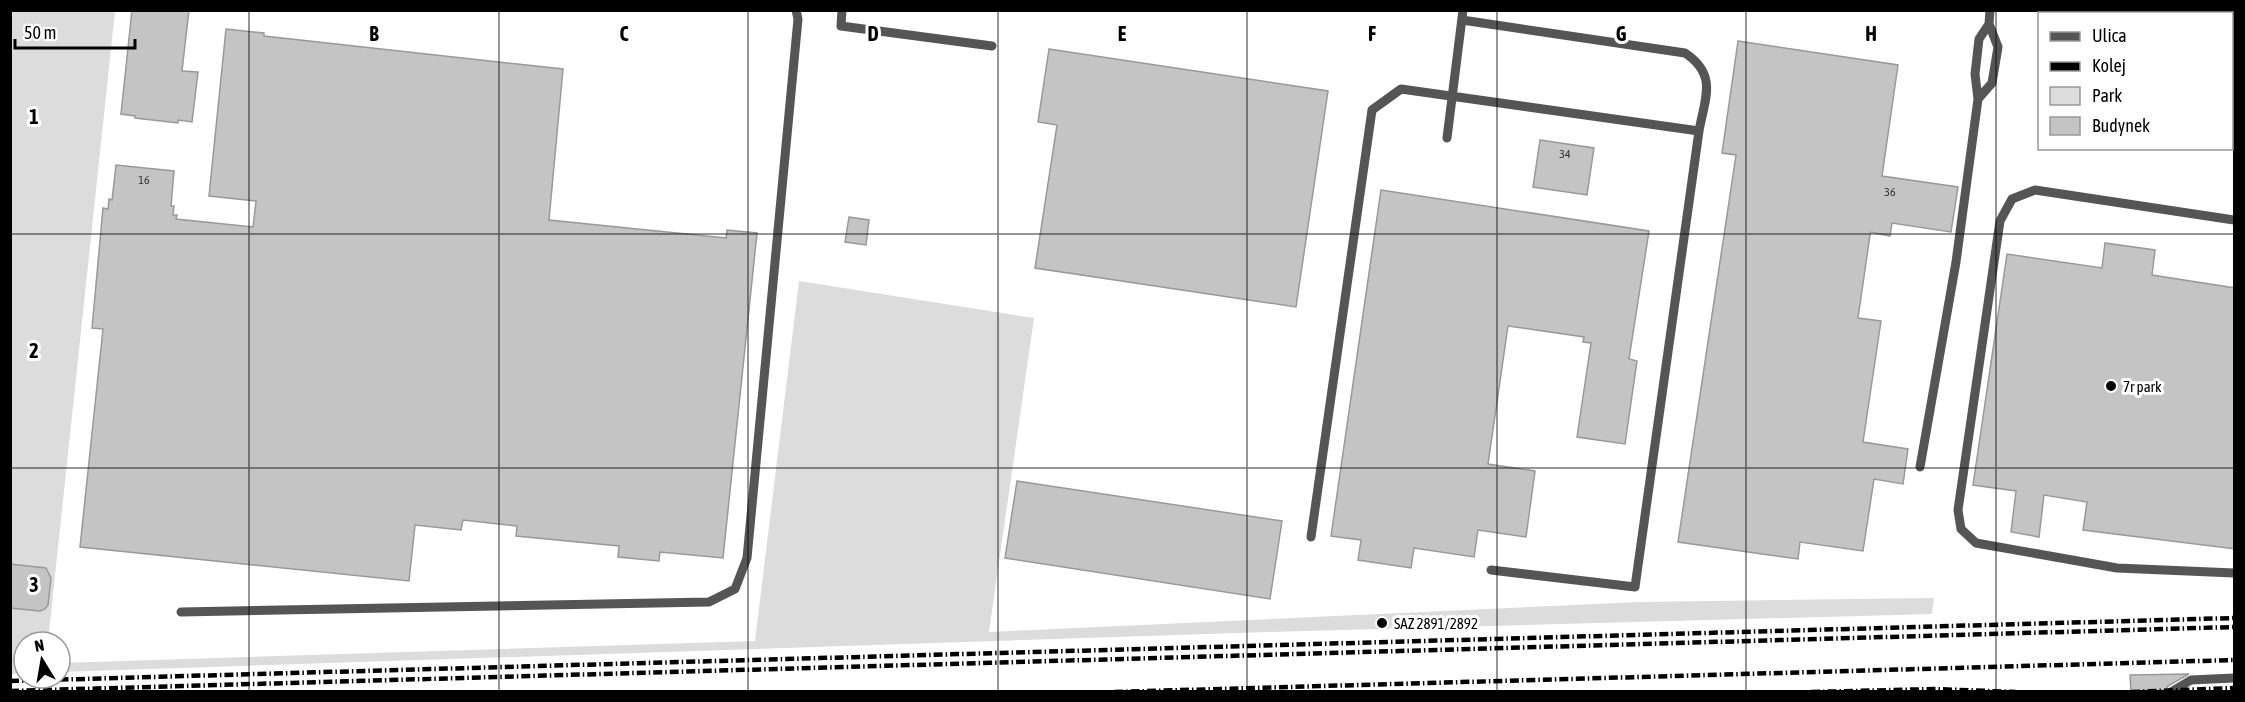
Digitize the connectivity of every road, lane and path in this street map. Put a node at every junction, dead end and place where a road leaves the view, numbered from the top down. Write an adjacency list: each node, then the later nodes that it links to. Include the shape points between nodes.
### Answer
1 (796, 10): 16 (lane, via 747,558 735,589 709,602)
2 (842, 10): 6 (lane, via 841,26)
3 (1990, 10): 5 (lane)
4 (1462, 15): 7 (lane); 9 (lane, via 1685,53 1705,72 1708,88)
5 (1989, 24): 8 (lane, via 1979,39 1975,74); 8 (lane, via 1998,46 1992,83)
6 (992, 46)
7 (1452, 96): 9 (lane); 10 (lane); 13 (lane, via 1401,89 1372,110)
8 (1978, 99): 12 (lane, via 1956,262)
9 (1699, 131): 14 (lane, via 1635,587)
10 (1447, 138)
11 (2235, 220): 15 (lane, via 2035,190 2012,200 2000,221 1958,510 1961,529 1976,543 2116,568)
12 (1920, 466)
13 (1311, 537)
14 (1491, 570)
15 (2235, 573)
16 (181, 612)
17 (2235, 678): 18 (lane, via 2191,681)
18 (2171, 692)

